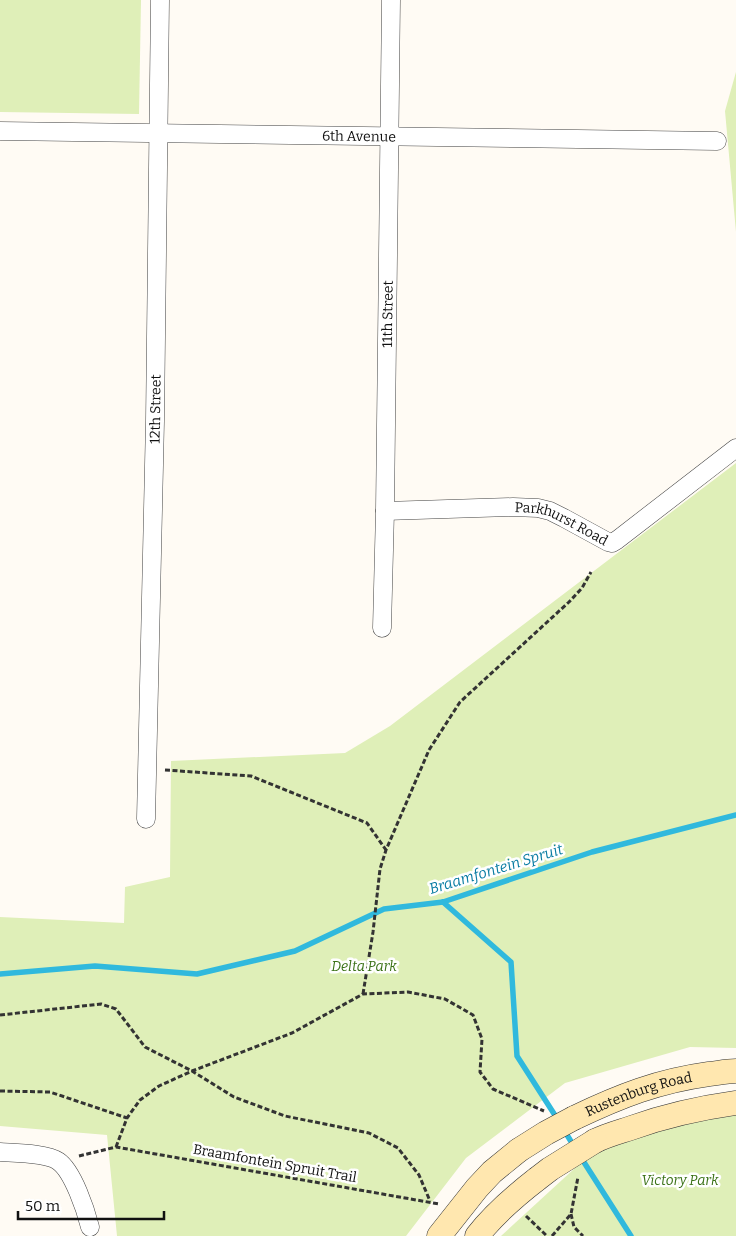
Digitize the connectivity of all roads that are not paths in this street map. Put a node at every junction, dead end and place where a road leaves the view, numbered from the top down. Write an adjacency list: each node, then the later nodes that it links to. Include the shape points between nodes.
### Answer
1 (160, 0): 4 (street, 12th Street)
2 (391, 0): 5 (street, 11th Street)
3 (0, 131): 4 (street, 6th Avenue)
4 (158, 134): 5 (street, 6th Avenue); 10 (street, 12th Street)
5 (389, 137): 6 (street, 6th Avenue); 8 (street, 11th Street)
6 (717, 142)
7 (736, 448): 8 (street, Parkhurst Road, via 612,542 538,508)
8 (385, 511): 9 (street, 11th Street)
9 (382, 628)
10 (146, 819)
11 (736, 1071): 15 (main road, Rustenburg Road, bridge, via 645,1088 546,1133 492,1172)
12 (736, 1103): 16 (main road, Rustenburg Road, bridge, via 652,1121 595,1141 537,1178 500,1209)
13 (0, 1152): 14 (street, via 50,1157 59,1161 76,1188)
14 (90, 1228)
15 (439, 1236)
16 (477, 1236)

